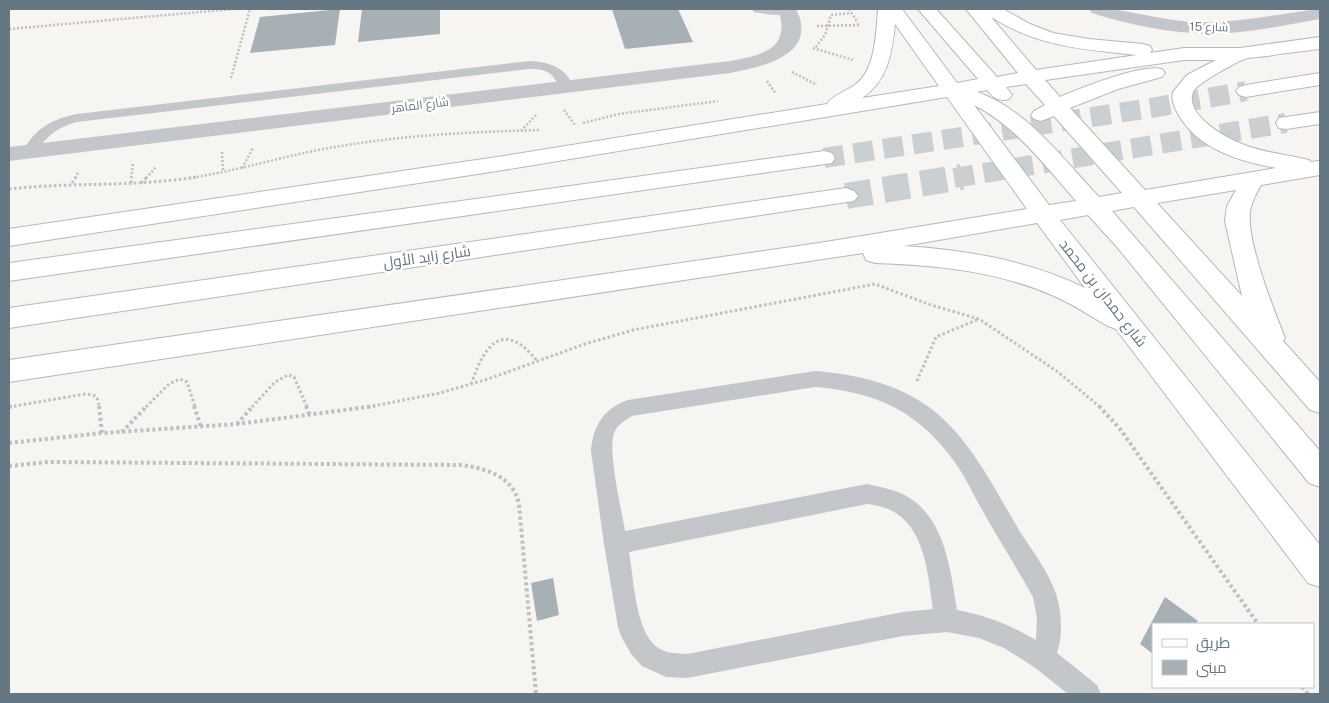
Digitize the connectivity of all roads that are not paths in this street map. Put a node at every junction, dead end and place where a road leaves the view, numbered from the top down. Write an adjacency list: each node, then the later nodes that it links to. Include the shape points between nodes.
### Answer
1 (758, 9): 9 (lane, via 772,11)
2 (887, 9): 20 (main road, via 885,37 871,80)
3 (893, 9): 17 (main road, شارع حمدان بن محمد)
4 (928, 9): 15 (main road)
5 (975, 9): 13 (main road)
6 (991, 9): 11 (main road, via 1022,27 1055,38)
7 (1098, 9): 8 (street, شارع 15, via 1138,20 1204,28 1244,26)
8 (1320, 14)
9 (789, 22): 16 (street, شارع الماهر, via 778,51 746,64)
10 (1320, 43): 12 (main road)
11 (1184, 54): 12 (main road); 13 (main road)
12 (1240, 54): 19 (main road, via 1126,81); 27 (main road, via 1189,83 1183,91 1186,113 1196,125 1230,148 1274,162)
13 (1031, 77): 15 (main road); 19 (main road)
14 (1320, 79): 18 (main road)
15 (991, 84): 17 (main road); 23 (main road)
16 (567, 87): 24 (street, شارع الماهر); 24 (lane, via 559,72 550,67 529,65 225,100 64,120 42,132)
17 (952, 90): 20 (main road); 23 (main road, via 978,99); 32 (main road, شارع حمدان بن محمد)
18 (1246, 91)
19 (1057, 106): 23 (main road); 30 (main road)
20 (830, 109): 33 (main road, via 324,191)
21 (1320, 118): 22 (main road)
22 (1286, 123)
23 (1027, 126): 30 (main road, via 1076,169 1095,181); 31 (main road); 32 (main road, via 1020,140 1020,163)
24 (29, 152): 25 (street, شارع الماهر)
25 (9, 154)
26 (824, 158): 37 (main road)
27 (1320, 168): 28 (main road)
28 (1252, 180): 30 (main road); 40 (main road, via 1239,206 1237,221 1252,288)
29 (846, 196): 38 (main road, شارع زايد الأول)
30 (1139, 198): 31 (main road); 40 (main road)
31 (1095, 205): 32 (main road); 43 (main road)
32 (1043, 214): 36 (main road); 39 (main road, شارع حمدان بن محمد)
33 (58, 230): 34 (street); 35 (main road)
34 (9, 232)
35 (9, 238)
36 (819, 252): 39 (main road, via 929,256 1006,268 1065,290); 41 (main road)
37 (9, 272)
38 (9, 318)
39 (1128, 326): 45 (main road, شارع حمدان بن محمد)
40 (1277, 353): 42 (main road)
41 (9, 370)
42 (1320, 401)
43 (1320, 473)
44 (615, 544): 46 (lane, via 868,494 890,499 912,512 927,531 935,554); 46 (lane, via 630,627 637,644 650,658 668,666 687,666 903,624); 47 (lane, via 601,451 602,433 611,418 628,408 815,379 868,386 908,404 942,430 961,454 1044,593 1051,617)
45 (1320, 571)
46 (947, 620): 47 (lane, via 996,632)
47 (1043, 658): 48 (lane)
48 (1088, 694)

